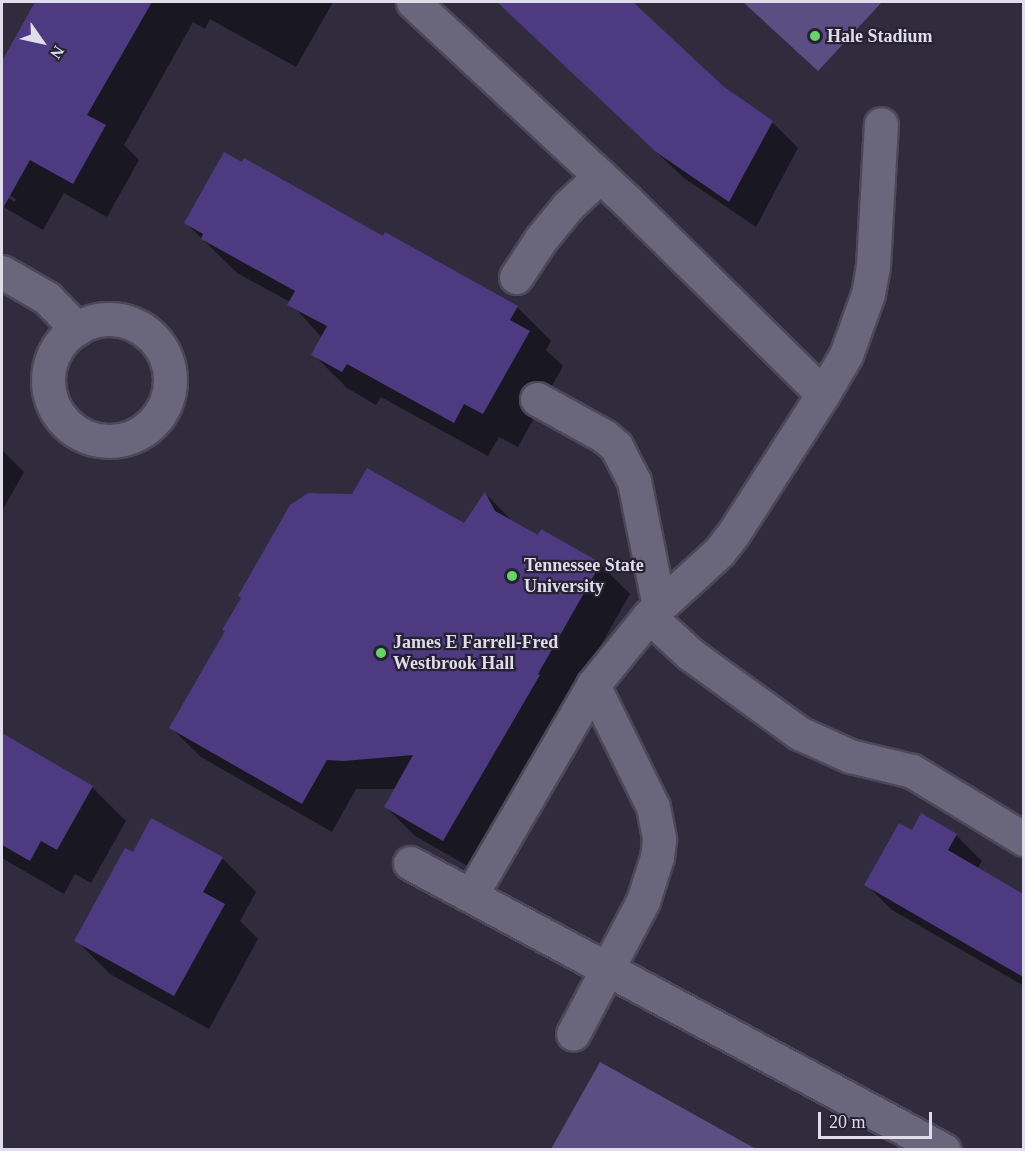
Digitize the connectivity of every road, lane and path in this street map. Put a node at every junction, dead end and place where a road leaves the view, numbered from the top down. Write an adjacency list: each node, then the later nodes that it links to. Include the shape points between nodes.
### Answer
1 (413, 2): 3 (lane)
2 (881, 124): 7 (lane, via 868,294 846,355)
3 (600, 176): 5 (lane, via 568,206); 7 (lane)
4 (2, 272): 6 (lane, via 47,298)
5 (516, 277)
6 (77, 329)
7 (823, 394): 9 (lane, via 719,552)
8 (537, 399): 9 (lane, via 604,436 616,447 634,481)
9 (654, 611): 10 (lane); 11 (lane, via 690,654 799,732 850,756 912,771)
10 (593, 685): 13 (lane); 14 (lane, via 653,807 659,839 643,901)
11 (1023, 838)
12 (410, 863): 13 (lane)
13 (471, 895): 14 (lane)
14 (608, 967): 15 (lane); 16 (lane)
15 (573, 1034)
16 (944, 1149)

